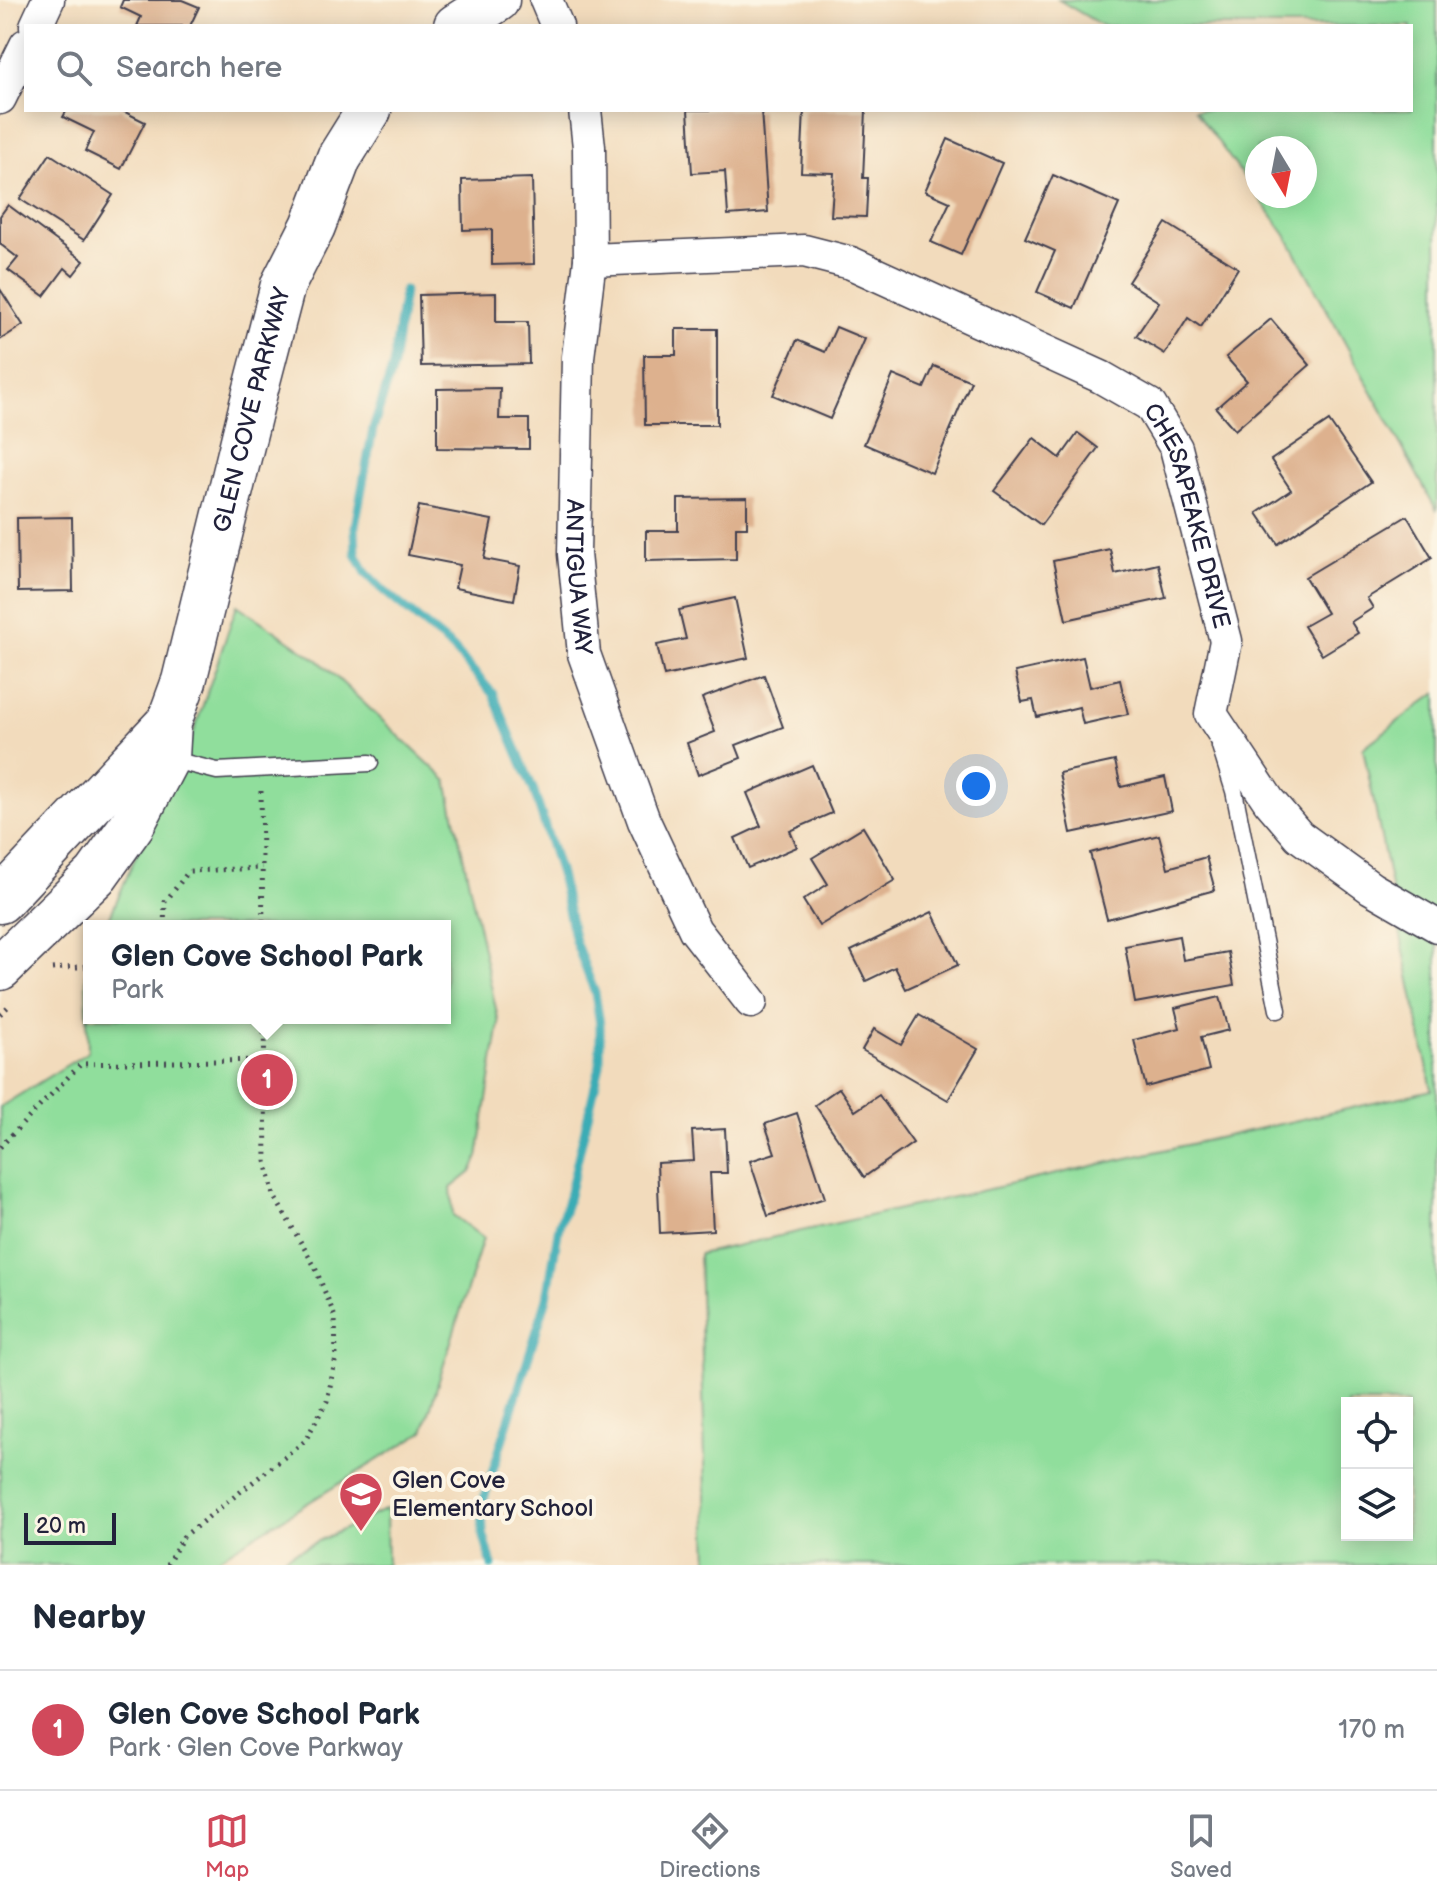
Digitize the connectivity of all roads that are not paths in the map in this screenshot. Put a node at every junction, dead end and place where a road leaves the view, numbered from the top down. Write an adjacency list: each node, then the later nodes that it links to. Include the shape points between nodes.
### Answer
1 (48, 0): 4 (street)
2 (497, 0): 5 (main road)
3 (546, 0): 6 (street)
4 (37, 24)
5 (459, 24)
6 (556, 24)
7 (24, 49): 8 (street)
8 (0, 98)
9 (368, 112): 13 (main road, GLEN COVE PARKWAY, via 339,158 283,285 184,681)
10 (585, 112): 11 (street, ANTIGUA WAY)
11 (590, 260): 12 (street, CHESAPEAKE DRIVE, via 804,251 851,263 1101,377 1150,405 1176,448 1226,641); 18 (street, ANTIGUA WAY, via 578,357 574,554 584,654 644,821 695,930)
12 (1211, 714): 16 (street, via 1299,836 1371,888); 19 (lane, via 1234,791)
13 (160, 743): 14 (lane, via 217,771); 15 (main road, GLEN COVE PARKWAY); 17 (main road, GLEN COVE PARKWAY, via 132,825 96,875)
14 (370, 763)
15 (0, 901)
16 (1437, 926)
17 (0, 968)
18 (751, 1002)
19 (1278, 1010)

